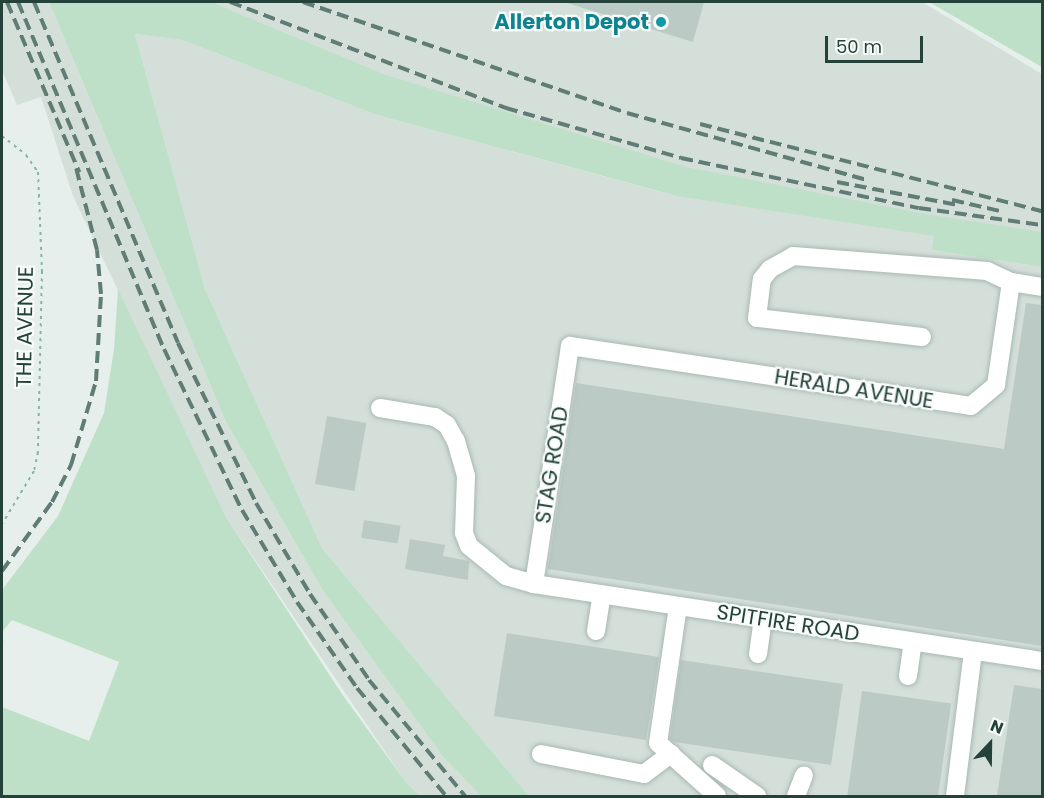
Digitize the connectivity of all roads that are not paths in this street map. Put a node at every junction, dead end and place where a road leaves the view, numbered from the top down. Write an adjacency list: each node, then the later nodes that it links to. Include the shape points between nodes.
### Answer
1 (1011, 282): 2 (lane); 3 (lane, via 987,271 793,256 770,269 762,279 757,318); 4 (lane, HERALD AVENUE, via 996,385 971,406)
2 (1042, 287)
3 (922, 337)
4 (570, 346): 6 (lane, STAG ROAD)
5 (380, 408): 6 (lane, SPITFIRE ROAD, via 435,417 447,425 466,476 464,533 469,546 506,576)
6 (534, 584): 7 (lane, SPITFIRE ROAD)
7 (602, 594): 8 (lane, SPITFIRE ROAD); 10 (lane)
8 (678, 606): 9 (lane, SPITFIRE ROAD); 17 (lane, via 658,743)
9 (763, 619): 11 (lane, SPITFIRE ROAD); 13 (lane)
10 (596, 630)
11 (913, 642): 12 (lane, SPITFIRE ROAD); 15 (lane)
12 (973, 651): 14 (lane, SPITFIRE ROAD); 23 (lane)
13 (758, 654)
14 (1042, 661)
15 (908, 676)
16 (541, 754): 17 (lane, via 644,774)
17 (670, 754): 21 (lane)
18 (712, 765): 20 (lane)
19 (804, 775): 22 (lane, via 800,794)
20 (749, 794)
21 (717, 796)
22 (796, 796)
23 (955, 796)

